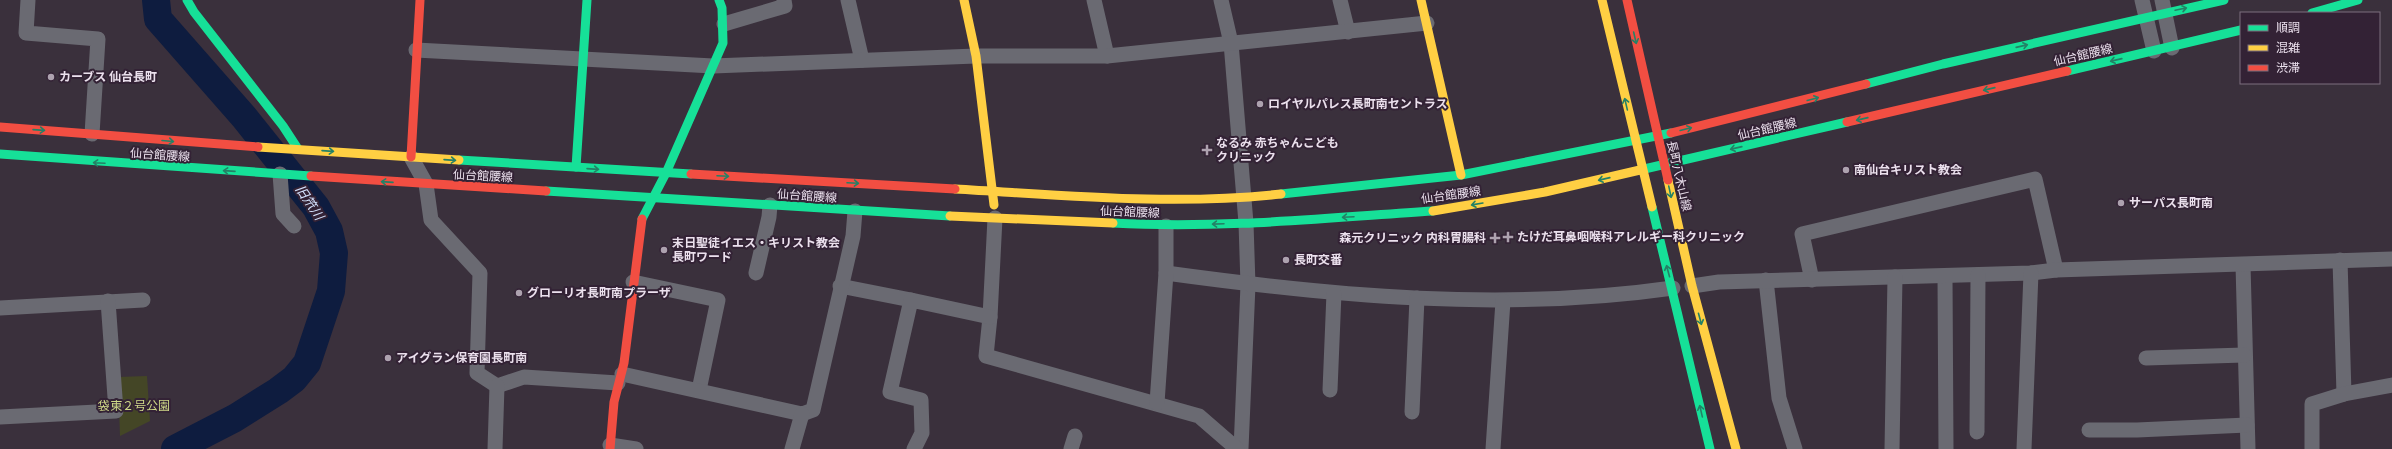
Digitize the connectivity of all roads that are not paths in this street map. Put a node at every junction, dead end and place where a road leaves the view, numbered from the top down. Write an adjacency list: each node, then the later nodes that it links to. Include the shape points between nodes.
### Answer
1 (28, 0): 35 (street, via 26,33 98,39)
2 (187, 0): 38 (main road, via 283,126)
3 (420, 0): 27 (main road)
4 (587, 0): 31 (main road)
5 (719, 0): 22 (main road)
6 (784, 0): 22 (street, via 785,6)
7 (848, 0): 32 (street)
8 (964, 0): 29 (main road)
9 (1094, 0): 30 (street)
10 (1221, 0): 25 (street)
11 (1340, 0): 24 (street)
12 (1421, 0): 21 (main road)
13 (1602, 0): 37 (main road, one-way to 13)
14 (1626, 0): 36 (main road, 長町八木山線, one-way to 36)
15 (2142, 0): 20 (street)
16 (2224, 0): 18 (main road, 仙台館腰線, one-way to 16)
17 (2358, 0): 19 (main road)
18 (2163, 6): 20 (main road, 仙台館腰線); 26 (street)
19 (2316, 12)
20 (2146, 17): 28 (street); 36 (main road, 仙台館腰線, one-way to 20, via 1943,64)
21 (1427, 23): 24 (street); 46 (main road)
22 (724, 24): 33 (main road, via 723,43)
23 (2240, 30): 26 (main road, 仙台館腰線)
24 (1348, 32): 25 (street)
25 (1231, 43): 30 (street); 50 (street)
26 (2172, 48): 28 (main road, 仙台館腰線)
27 (416, 50): 31 (street); 40 (main road)
28 (2154, 51): 41 (main road, 仙台館腰線, one-way to 41)
29 (976, 56): 30 (street); 32 (street); 48 (main road)
30 (1107, 56)
31 (584, 60): 33 (street); 42 (main road)
32 (862, 60): 33 (street)
33 (713, 66): 44 (main road)
34 (0, 128): 35 (main road, 仙台館腰線, one-way to 35)
35 (92, 134): 38 (main road, 仙台館腰線, one-way to 38)
36 (1658, 136): 37 (main road, 仙台館腰線); 41 (main road, 長町八木山線)
37 (1635, 142): 43 (main road); 46 (main road, 仙台館腰線)
38 (293, 149): 40 (main road, 仙台館腰線, one-way to 40)
39 (0, 154): 45 (main road, 仙台館腰線, one-way to 39)
40 (411, 157): 42 (main road, 仙台館腰線, one-way to 42); 47 (street)
41 (1664, 165): 43 (main road, 仙台館腰線); 72 (main road, 長町八木山線, one-way to 72)
42 (576, 168): 44 (main road, 仙台館腰線, one-way to 44)
43 (1642, 170): 54 (main road, 仙台館腰線, one-way to 54, via 1545,192 1434,211); 73 (main road, one-way to 43)
44 (666, 173): 48 (main road, 仙台館腰線, one-way to 48); 49 (main road)
45 (274, 174): 47 (main road, 仙台館腰線, one-way to 45); 55 (street, via 283,214)
46 (1461, 175): 50 (main road, 仙台館腰線)
47 (426, 184): 49 (main road, 仙台館腰線); 86 (street, via 431,220 480,273 477,373)
48 (993, 191): 50 (main road, 仙台館腰線, via 1108,198); 53 (main road)
49 (654, 197): 51 (main road, 仙台館腰線); 69 (main road, via 640,222)
50 (1244, 198): 54 (street)
51 (770, 205): 52 (main road, 仙台館腰線); 61 (street)
52 (855, 211): 53 (main road, 仙台館腰線); 71 (street)
53 (995, 218): 56 (main road, 仙台館腰線); 81 (street)
54 (1246, 223): 56 (main road, 仙台館腰線, one-way to 56); 70 (street)
55 (294, 226)
56 (1166, 226): 62 (street)
57 (2392, 259): 58 (street)
58 (2340, 260): 59 (street); 89 (street)
59 (2243, 265): 60 (street); 82 (street)
60 (2056, 270): 63 (street); 68 (street, via 2035,179 1802,234)
61 (756, 273)
62 (1166, 273): 70 (street); 90 (street)
63 (2031, 273): 64 (street); 110 (street)
64 (1978, 275): 65 (street); 96 (street)
65 (1945, 276): 66 (street); 109 (street)
66 (1895, 277): 68 (street); 108 (street)
67 (1766, 280): 68 (street); 72 (street); 107 (street, via 1780,398)
68 (1812, 280)
69 (633, 282): 84 (main road); 87 (street, via 718,300)
70 (1248, 284): 74 (street); 103 (street)
71 (840, 286): 77 (street); 92 (street, via 813,410)
72 (1692, 286): 106 (main road, 長町八木山線, one-way to 106)
73 (1673, 288): 79 (street); 105 (main road, one-way to 73)
74 (1334, 293): 75 (street); 88 (street)
75 (1417, 298): 79 (street); 91 (street)
76 (143, 300): 78 (street)
77 (911, 300): 81 (street); 101 (street, via 890,392 921,400 922,433)
78 (108, 301): 80 (street); 93 (street, via 116,411)
79 (1503, 301): 104 (street)
80 (0, 308)
81 (990, 316): 90 (street, via 986,356)
82 (2244, 354): 83 (street); 94 (street)
83 (2146, 358)
84 (620, 379): 86 (street, via 524,377); 87 (street); 97 (main road, via 614,402)
85 (2392, 385): 89 (street)
86 (497, 386): 98 (street)
87 (699, 390): 92 (street)
88 (1330, 390)
89 (2344, 394): 112 (street, via 2312,404)
90 (1157, 403): 102 (street, via 1199,416)
91 (1412, 412)
92 (802, 414): 100 (street)
93 (0, 417)
94 (2247, 425): 95 (street); 111 (street)
95 (2089, 430)
96 (1977, 432)
97 (610, 447): 99 (street)
98 (495, 449)
99 (636, 449)
100 (792, 449)
101 (914, 449)
102 (1237, 449)
103 (1242, 449)
104 (1493, 449)
105 (1710, 449)
106 (1736, 449)
107 (1795, 449)
108 (1892, 449)
109 (1946, 449)
110 (2024, 449)
111 (2248, 449)
112 (2312, 449)

